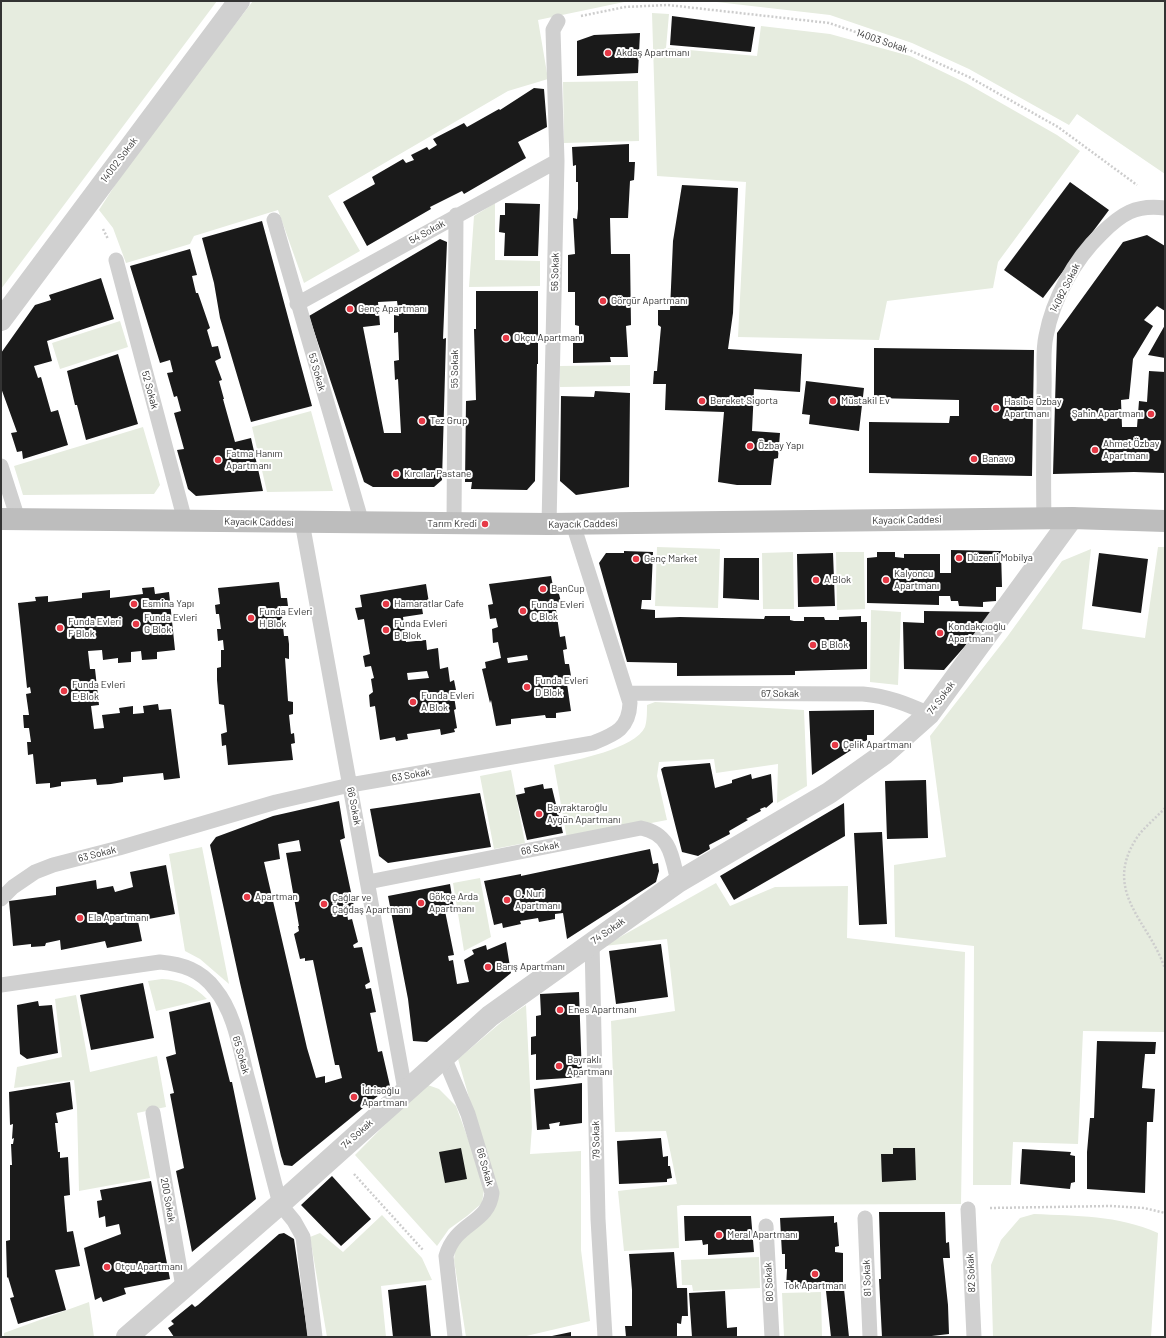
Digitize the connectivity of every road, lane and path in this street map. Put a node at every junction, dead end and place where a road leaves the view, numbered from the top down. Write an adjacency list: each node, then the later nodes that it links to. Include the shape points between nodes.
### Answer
1 (239, 1): 10 (street, 14002 Sokak)
2 (558, 21): 3 (lane, 56 Sokak, via 553,30); 4 (path, 14003 Sokak, via 625,7 668,4 829,23 909,50 968,77 1058,127)
3 (557, 161): 6 (lane, 54 Sokak); 20 (lane, 56 Sokak)
4 (1140, 187)
5 (1165, 208): 12 (lane, 14082 Sokak, via 1141,208 1126,212 1115,220 1080,259 1053,309 1045,338)
6 (456, 215): 9 (lane, 54 Sokak); 19 (lane, 55 Sokak)
7 (274, 220): 9 (lane, 53 Sokak)
8 (116, 260): 15 (lane, 52 Sokak)
9 (297, 304): 18 (lane, 53 Sokak)
10 (1, 320)
11 (1, 466): 14 (lane)
12 (1044, 518): 13 (main road, Kayacık Caddesi); 21 (main road, Kayacık Caddesi)
13 (1072, 518): 16 (main road, Kayacık Caddesi); 23 (street, 74 Sokak)
14 (10, 519): 15 (main road, Kayacık Caddesi)
15 (185, 521): 17 (main road, Kayacık Caddesi)
16 (1165, 521)
17 (302, 522): 18 (main road, Kayacık Caddesi); 24 (lane, 66 Sokak)
18 (362, 523): 19 (main road, Kayacık Caddesi)
19 (454, 524): 20 (main road, Kayacık Caddesi)
20 (549, 524): 21 (main road, Kayacık Caddesi)
21 (574, 524): 22 (lane, 63 Sokak)
22 (628, 693): 23 (lane, 67 Sokak, via 881,695); 24 (lane, 63 Sokak, via 630,712 623,726 617,732 593,743)
23 (929, 714): 27 (street, 74 Sokak, via 884,754 829,793)
24 (350, 785): 26 (lane, 66 Sokak); 28 (lane, 63 Sokak, via 276,802 53,865 35,872)
25 (1165, 808): 30 (path, via 1137,838 1127,855 1124,867 1128,901 1162,958)
26 (368, 882): 27 (lane, 68 Sokak, via 641,828 657,833 666,842); 33 (lane, 66 Sokak)
27 (678, 882): 29 (street, 74 Sokak)
28 (1, 899)
29 (592, 942): 32 (street, 74 Sokak, via 490,1016); 46 (lane, 79 Sokak, via 598,1219)
30 (1165, 969)
31 (1, 985): 36 (lane, 65 Sokak, via 160,962 182,965 199,973 215,988 230,1016)
32 (444, 1055): 33 (street, 74 Sokak); 41 (lane, 66 Sokak, via 468,1114 492,1193 486,1213 465,1226 449,1246 446,1256)
33 (405, 1090): 35 (street, 74 Sokak)
34 (153, 1113): 42 (lane, 200 Sokak)
35 (335, 1154): 36 (street, 74 Sokak); 41 (path, via 411,1238)
36 (280, 1204): 42 (street, 74 Sokak); 44 (lane, 65 Sokak, via 303,1237)
37 (968, 1209): 38 (path, via 1111,1206 1144,1208); 49 (lane, 82 Sokak)
38 (1165, 1214)
39 (865, 1218): 48 (lane, 81 Sokak)
40 (766, 1226): 47 (lane, 80 Sokak)
41 (448, 1274): 45 (lane, 66 Sokak)
42 (183, 1287): 43 (street, 74 Sokak)
43 (127, 1337)
44 (315, 1337)
45 (455, 1337)
46 (605, 1337)
47 (772, 1337)
48 (870, 1337)
49 (974, 1337)

